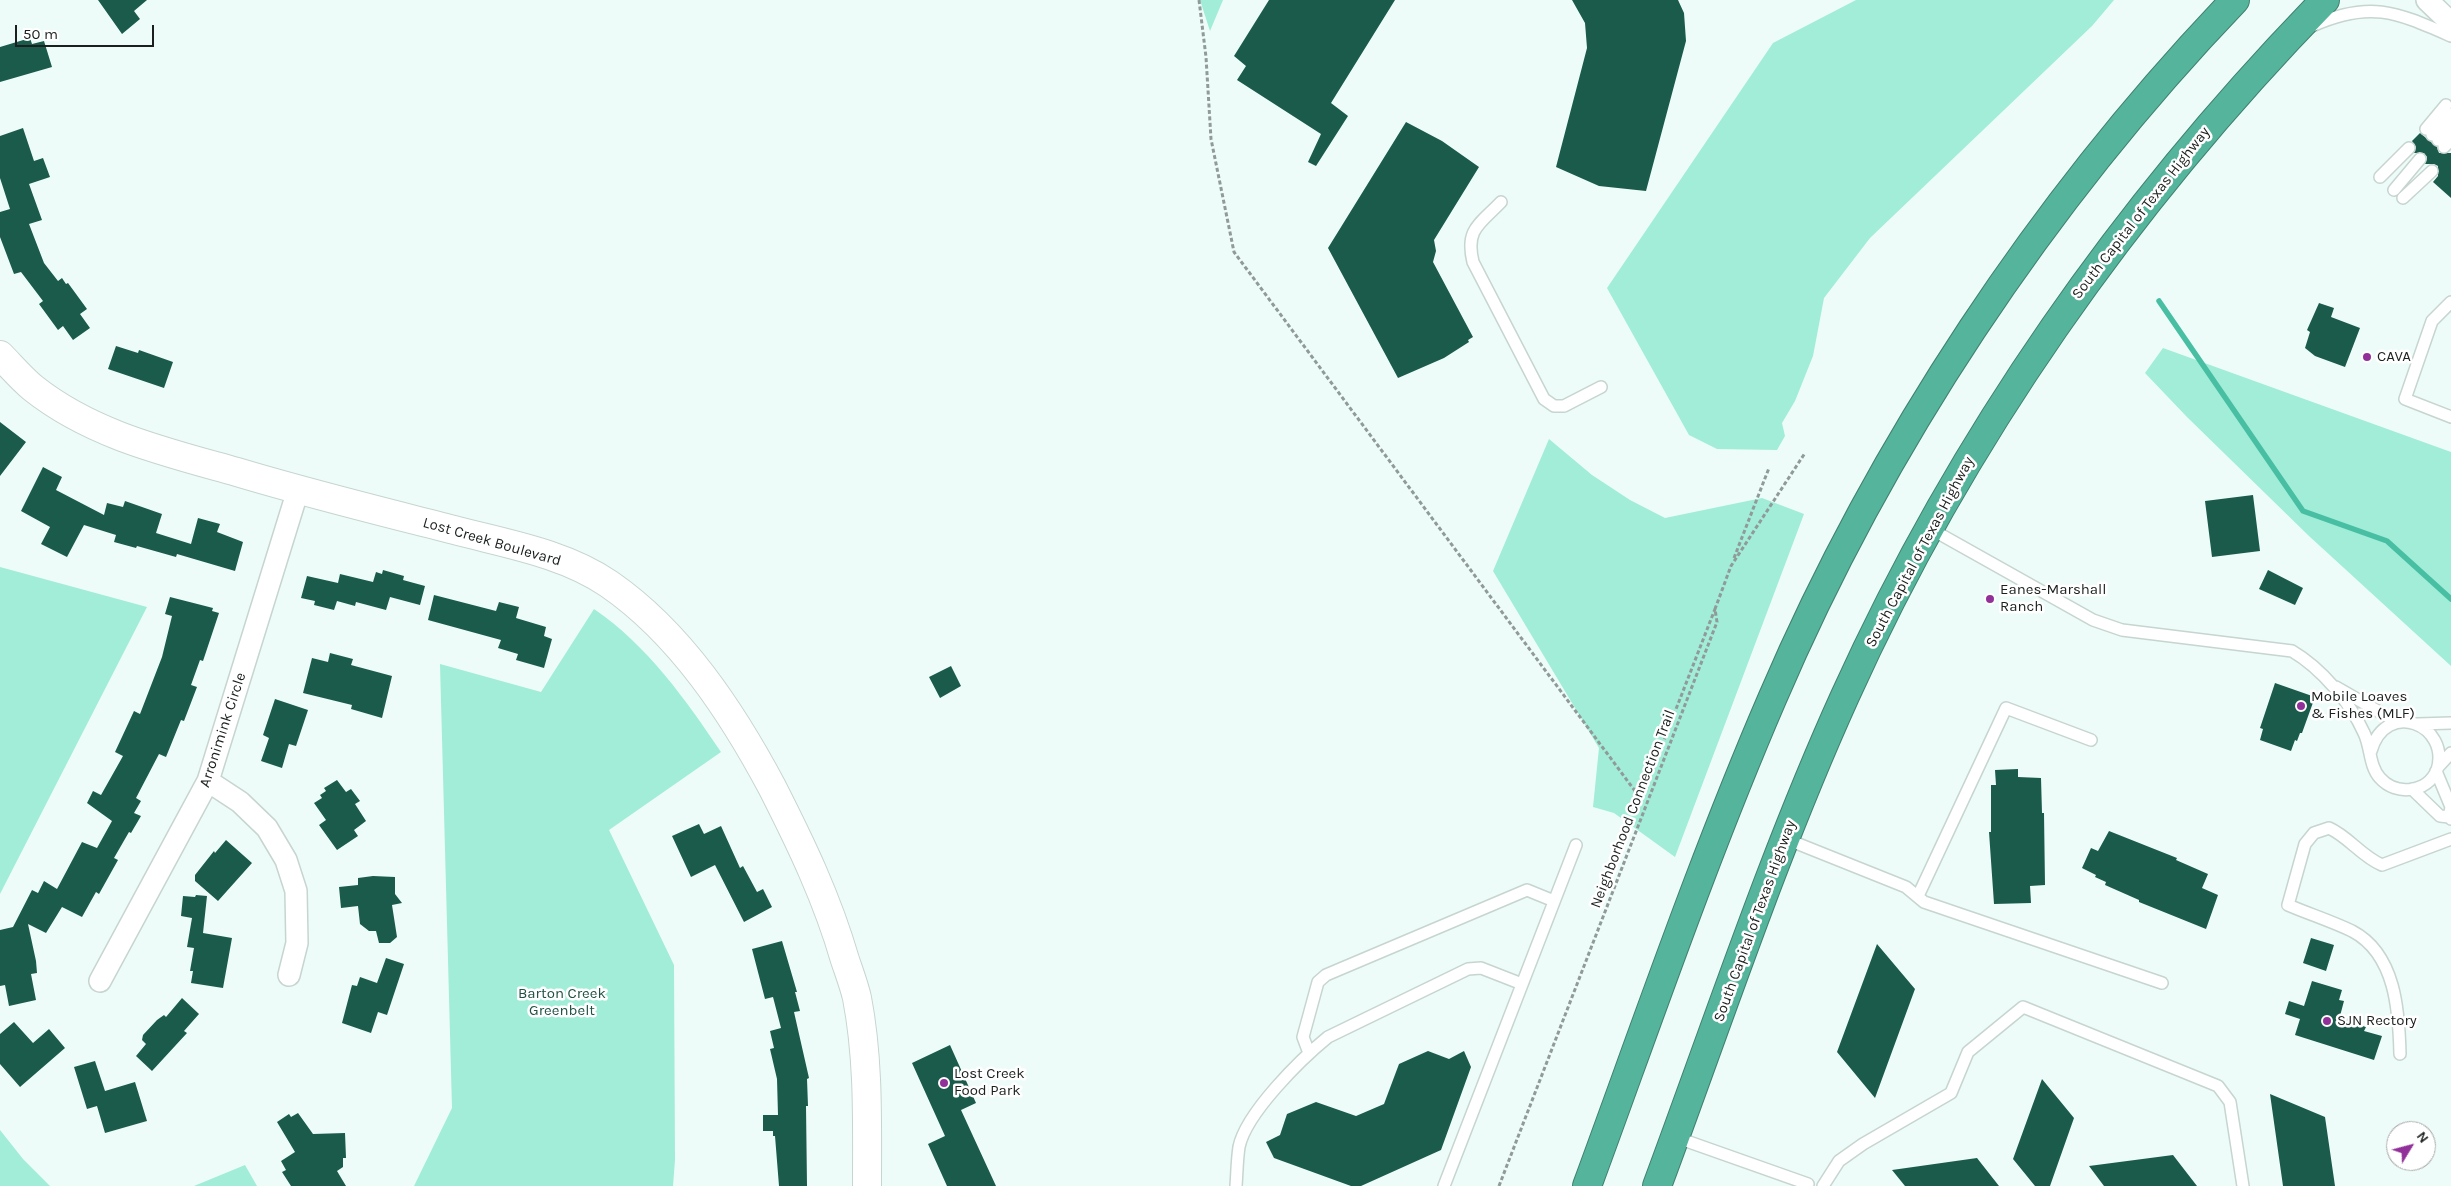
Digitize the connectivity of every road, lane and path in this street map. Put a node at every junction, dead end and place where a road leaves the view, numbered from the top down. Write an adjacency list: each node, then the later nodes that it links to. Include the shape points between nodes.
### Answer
1 (1199, 0): 23 (path, via 1211,139 1234,252 1641,798)
2 (2235, 0): 52 (highway, via 2150,95 2042,230 1950,364 1876,489 1772,697 1718,832)
3 (2325, 0): 7 (highway, South Capital of Texas Highway)
4 (2427, 0): 5 (street)
5 (2451, 23)
6 (2451, 36): 7 (lane, via 2390,12 2365,8 2334,16)
7 (2284, 42): 21 (highway, South Capital of Texas Highway, via 2170,172 2107,253 2028,366)
8 (2449, 109): 10 (lane)
9 (2451, 127): 10 (lane)
10 (2442, 142)
11 (2420, 159): 12 (lane); 12 (lane); 12 (lane)
12 (2392, 188)
13 (1501, 202): 16 (lane, via 1471,234 1469,247 1473,262 1544,399 1554,406 1564,406)
14 (2451, 302): 17 (lane, via 2432,321 2404,399)
15 (0, 354): 20 (street, Lost Creek Boulevard, via 34,388 97,426 136,443)
16 (1601, 387)
17 (2451, 417)
18 (1805, 452): 22 (path, Neighborhood Connection Trail)
19 (1769, 468): 22 (path)
20 (298, 490): 32 (street, Arronimink Circle); 49 (street, Lost Creek Boulevard, via 526,548 569,563 607,582 639,608 698,672 727,711 761,767 806,853 834,922 857,997 866,1066)
21 (1930, 528): 24 (lane, via 2093,620 2122,630 2292,651 2306,659); 35 (highway, South Capital of Texas Highway, via 1845,696)
22 (1731, 566): 23 (path, Neighborhood Connection Trail)
23 (1715, 608): 51 (path, Neighborhood Connection Trail, via 1717,622)
24 (2334, 687): 25 (lane); 29 (lane, via 2364,731)
25 (2397, 722): 27 (lane); 29 (lane, via 2380,732)
26 (2451, 722): 27 (lane)
27 (2418, 724): 31 (lane, via 2427,729 2436,742)
28 (2091, 740): 38 (lane, via 2006,708)
29 (2371, 751): 33 (lane, via 2374,770 2385,784)
30 (2451, 753): 31 (lane)
31 (2437, 769): 33 (lane, via 2428,782); 34 (lane, via 2451,807)
32 (208, 782): 40 (street, via 240,802 267,828 286,860 296,891 297,943); 41 (street, Arronimink Circle)
33 (2412, 789): 34 (lane, via 2440,816)
34 (2450, 818)
35 (1786, 839): 38 (lane, via 1906,887); 46 (highway, South Capital of Texas Highway)
36 (2451, 839): 45 (lane, via 2382,865 2368,859 2342,834 2329,828 2314,833 2305,844 2288,905 2354,932 2372,949 2381,961 2397,1002)
37 (1576, 845): 39 (lane)
38 (1918, 896): 42 (lane, via 1924,902)
39 (1554, 901): 43 (lane); 44 (lane, via 1528,890 1326,975 1318,982 1303,1037)
40 (289, 975)
41 (100, 982)
42 (2162, 983)
43 (1522, 984): 44 (lane, via 1481,968 1468,969 1328,1037); 50 (lane)
44 (1309, 1053): 47 (lane, via 1248,1125 1239,1146)
45 (2400, 1054)
46 (1675, 1138): 48 (lane); 53 (highway, South Capital of Texas Highway)
47 (1240, 1185)
48 (1810, 1185)
49 (867, 1186)
50 (1444, 1186)
51 (1499, 1186)
52 (1587, 1186)
53 (1657, 1186)
54 (1823, 1186): 55 (lane, via 1839,1161 1951,1093 1968,1052 2023,1007 2218,1086 2230,1102)
55 (2243, 1186)

